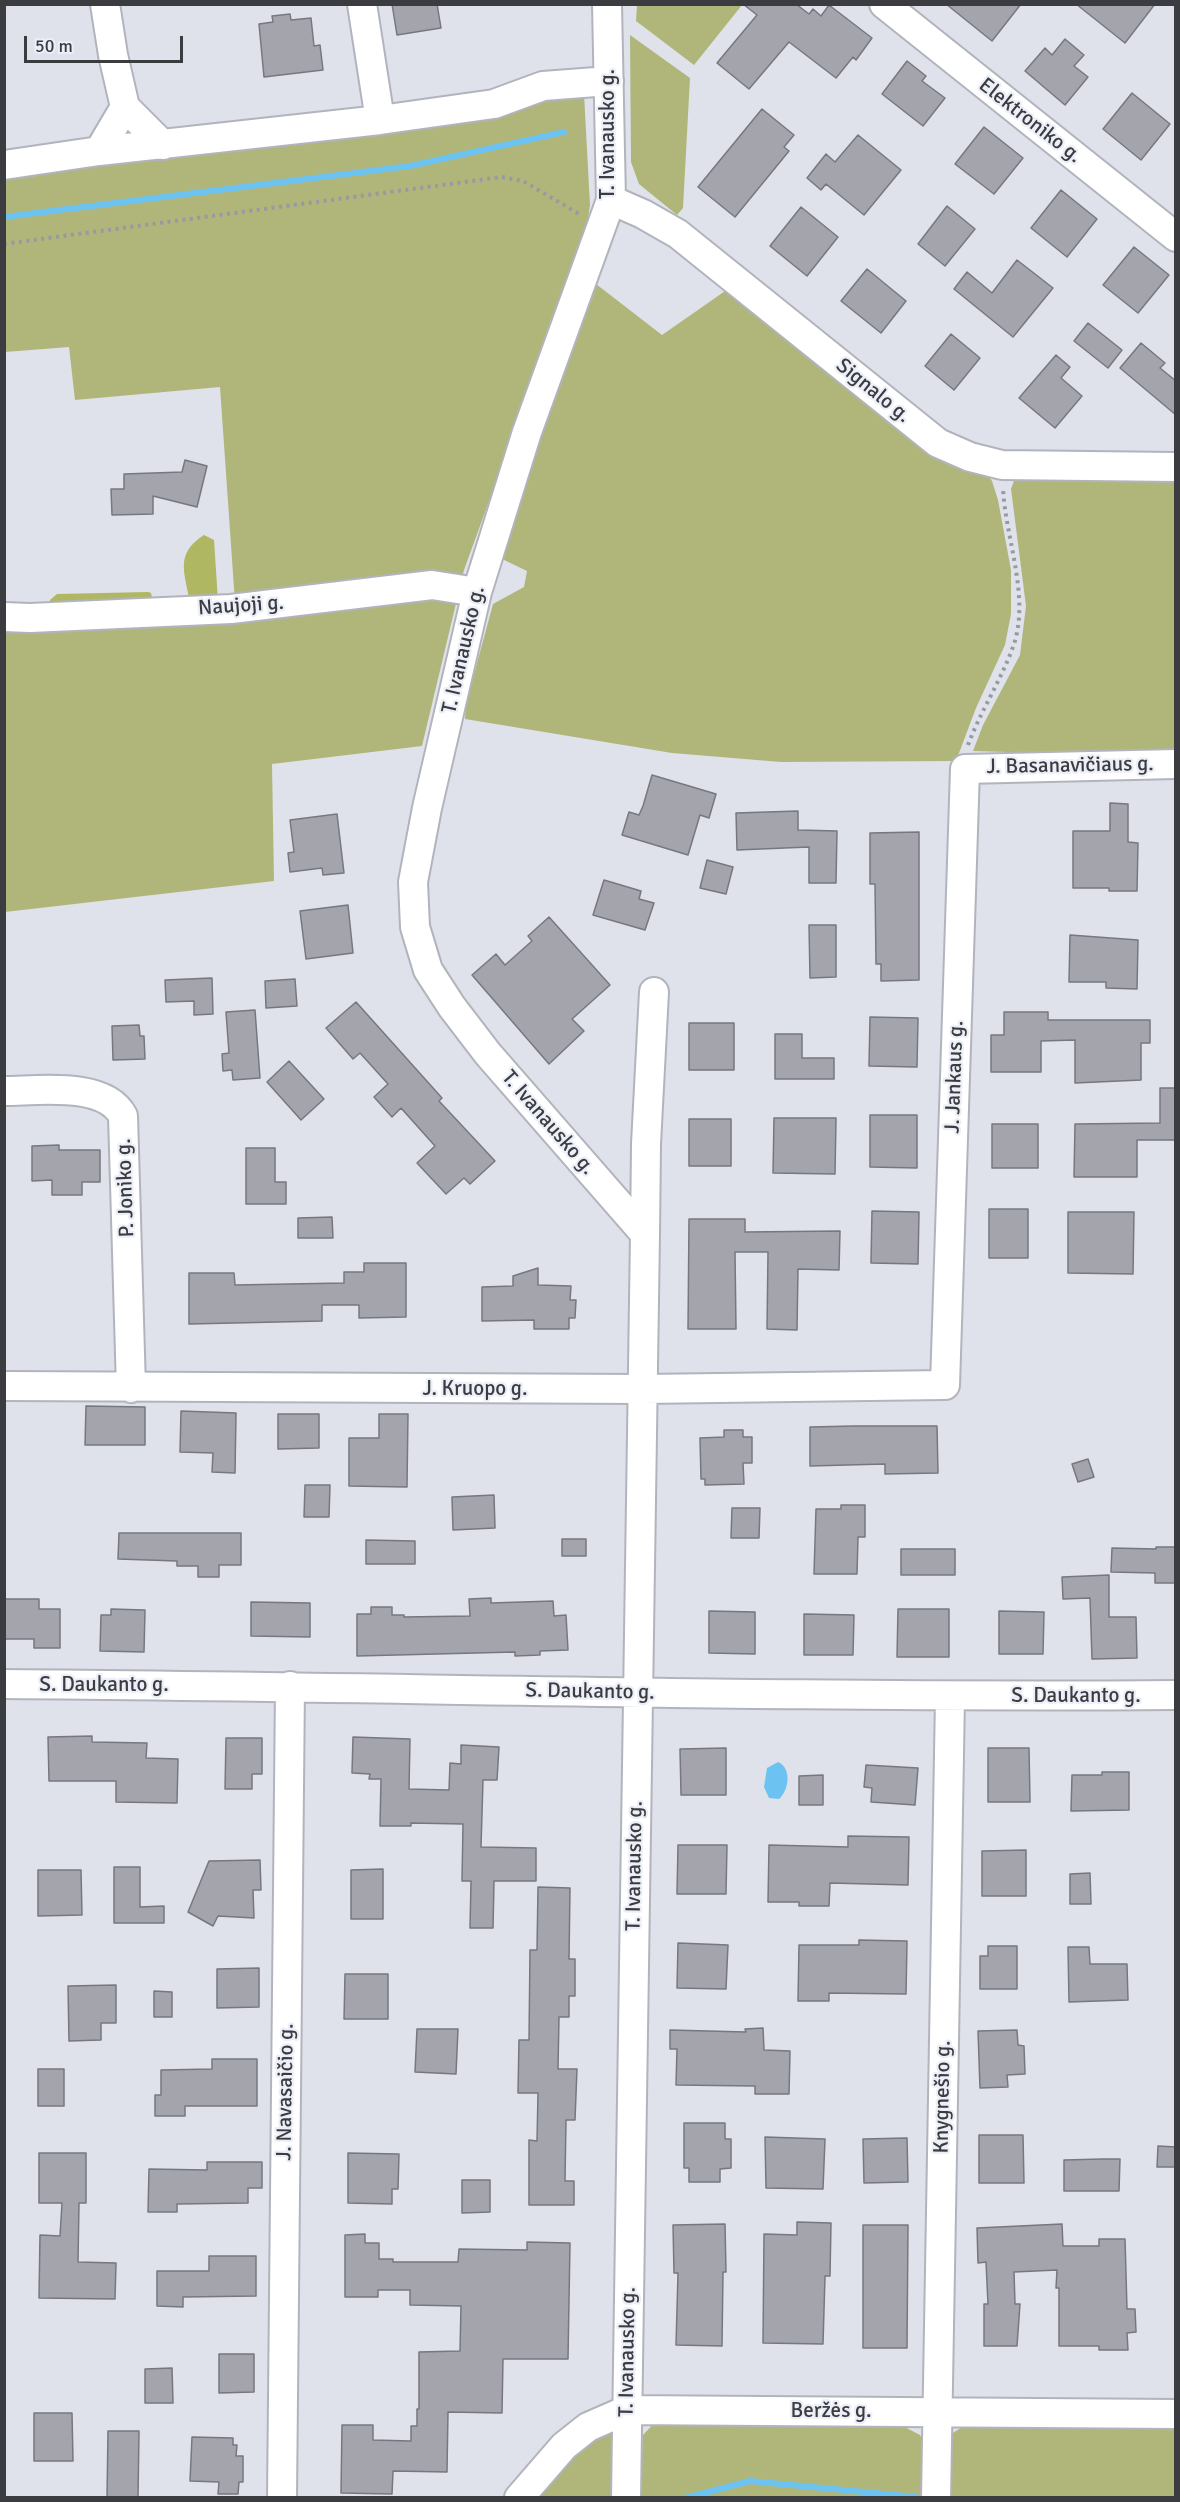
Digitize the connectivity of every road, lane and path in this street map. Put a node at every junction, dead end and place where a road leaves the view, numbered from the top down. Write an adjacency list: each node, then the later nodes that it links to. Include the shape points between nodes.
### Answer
1 (105, 4): 6 (street)
2 (362, 4): 7 (street)
3 (607, 4): 5 (street, T. Ivanausko g.)
4 (884, 4): 12 (street, Elektroniko g.)
5 (609, 81): 7 (street, via 543,86 494,104); 11 (street, T. Ivanausko g.)
6 (125, 107): 8 (street); 9 (street)
7 (380, 120): 8 (street)
8 (163, 145): 9 (street)
9 (99, 151): 10 (street)
10 (4, 165)
11 (607, 213): 13 (path, via 523,181 502,177); 14 (street, Signalo g., via 643,214 678,234 938,443); 16 (street, T. Ivanausko g., via 528,432)
12 (1176, 237)
13 (4, 244)
14 (1002, 465): 15 (street, Signalo g.); 19 (path, via 1019,604 1014,642 978,717 966,749)
15 (1176, 467)
16 (477, 591): 17 (street, Naujoji g., via 432,585 231,609); 22 (street, T. Ivanausko g., via 415,871 415,927 428,970 452,1007 488,1054)
17 (4, 617)
18 (1176, 764): 19 (street, J. Basanavičiaus g.)
19 (965, 769): 23 (street, J. Jankaus g.)
20 (654, 992): 22 (street, T. Ivanausko g.)
21 (4, 1091): 25 (street, P. Joniko g., via 84,1092 104,1097 123,1116)
22 (645, 1234): 26 (street, T. Ivanausko g.)
23 (945, 1385): 26 (street, J. Kruopo g.)
24 (4, 1386): 25 (street, J. Kruopo g.)
25 (131, 1388): 26 (street, J. Kruopo g.)
26 (644, 1389): 29 (street, T. Ivanausko g.)
27 (4, 1684): 28 (street, S. Daukanto g.)
28 (290, 1686): 29 (street, S. Daukanto g.); 35 (street, J. Navasaičio g.)
29 (637, 1693): 31 (street, S. Daukanto g.); 32 (street, T. Ivanausko g.)
30 (1176, 1695): 31 (street, S. Daukanto g.)
31 (951, 1697): 33 (street, Knygnešio g.)
32 (627, 2410): 33 (street, Beržės g.); 36 (street, Beržės g., via 588,2427 564,2446); 37 (street, T. Ivanausko g.)
33 (937, 2412): 34 (street, Beržės g.); 38 (street, Knygnešio g.)
34 (1176, 2414)
35 (282, 2498)
36 (519, 2498)
37 (626, 2498)
38 (936, 2498)

